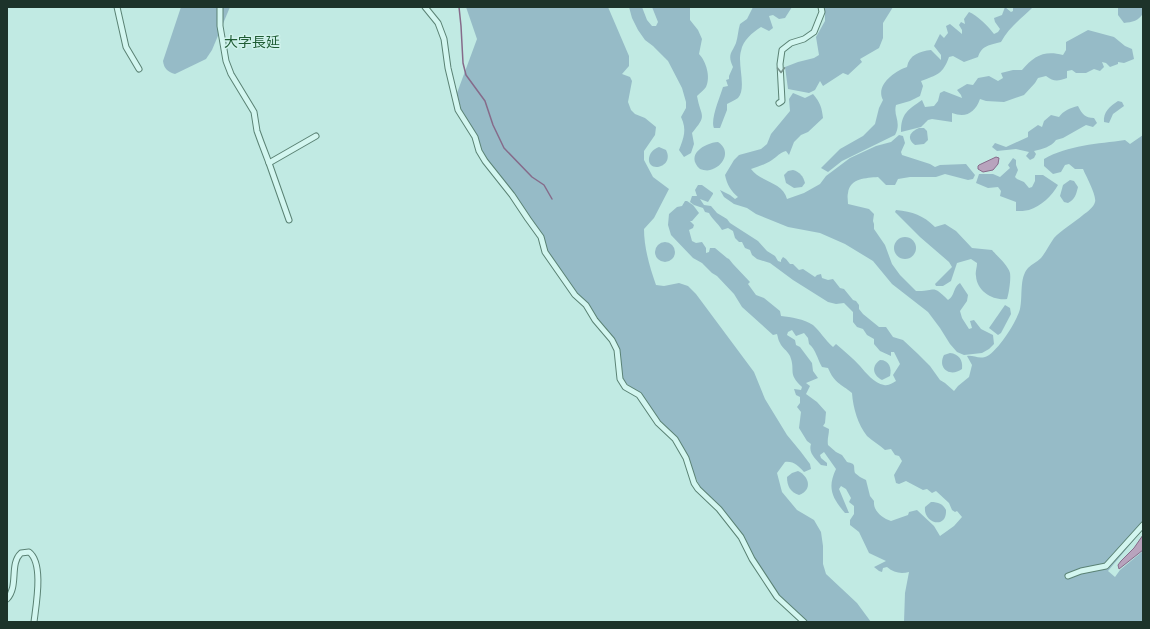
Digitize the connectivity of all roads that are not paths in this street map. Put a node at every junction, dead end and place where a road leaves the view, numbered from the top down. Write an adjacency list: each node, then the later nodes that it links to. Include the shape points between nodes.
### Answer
1 (116, 7): 5 (street, via 126,47)
2 (220, 7): 8 (street, via 220,26 230,74 254,112)
3 (425, 7): 14 (street, via 438,23 444,39 458,110 485,161 541,237 545,252 575,295 586,305 612,340 617,350 620,379 625,387 639,395 658,423 675,439 686,458 698,489 720,509 737,532 777,597)
4 (821, 7): 6 (street, one-way to 6, via 822,12 814,32 790,43 782,50 782,101)
5 (139, 69)
6 (779, 103)
7 (316, 136): 8 (street)
8 (270, 163): 9 (street)
9 (289, 220)
10 (1143, 525): 11 (street, via 1106,566)
11 (1068, 576)
12 (7, 599): 13 (street, via 13,588 17,559 22,553 29,552 37,567 38,589)
13 (34, 622)
14 (804, 622)

